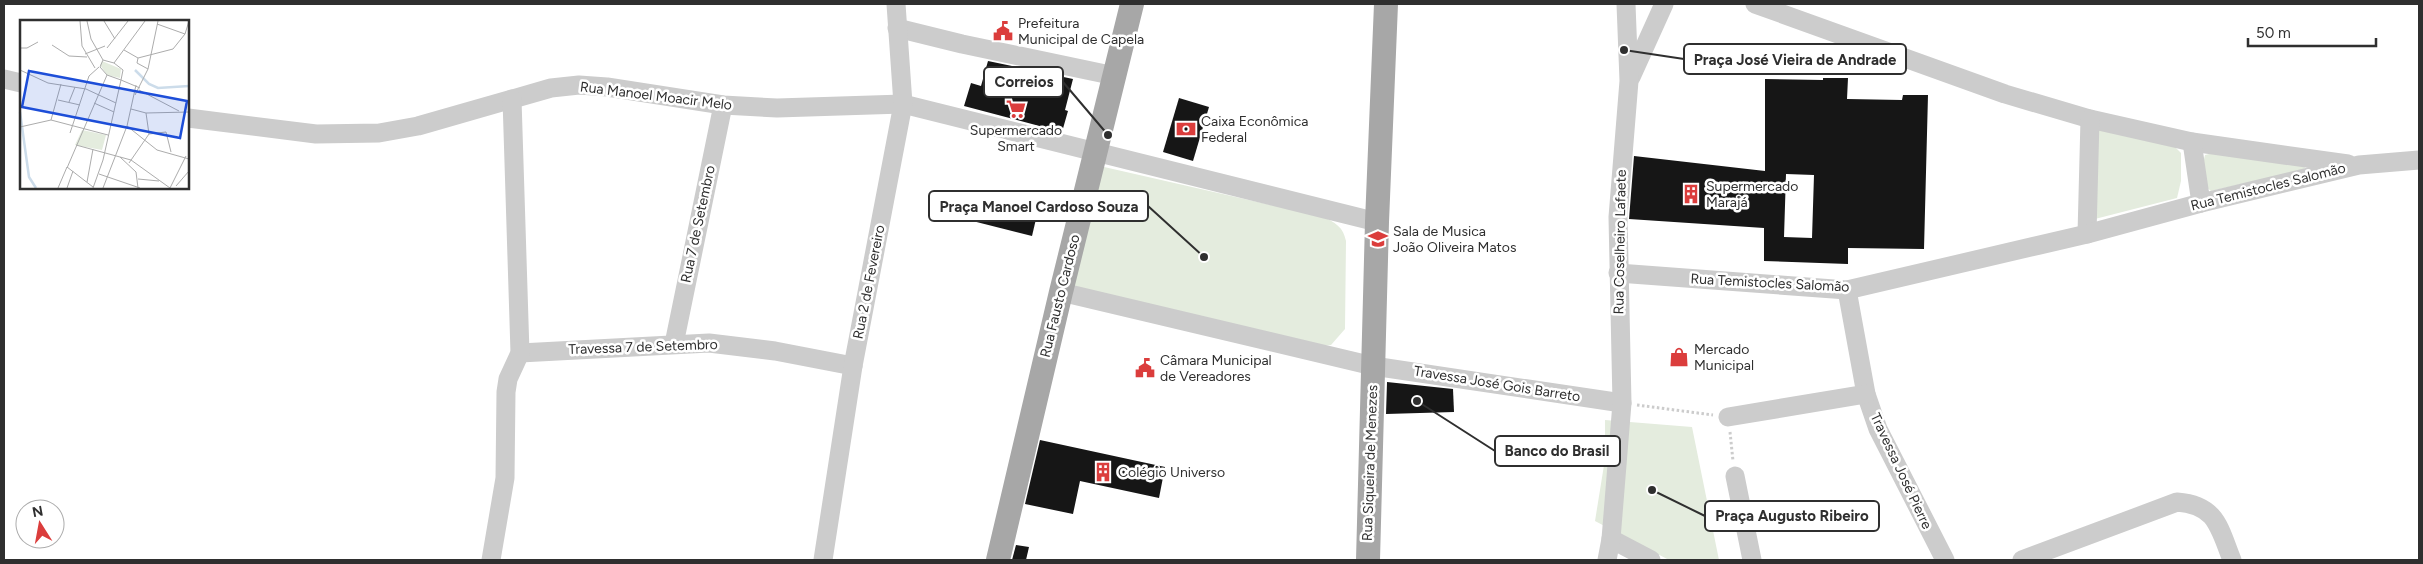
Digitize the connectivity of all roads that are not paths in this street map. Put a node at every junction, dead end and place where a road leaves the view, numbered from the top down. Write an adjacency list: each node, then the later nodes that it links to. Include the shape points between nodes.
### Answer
1 (896, 4): 7 (street, Rua 2 de Fevereiro)
2 (1132, 4): 8 (main road, Rua Fausto Cardoso)
3 (1386, 4): 22 (main road, Rua Siqueira de Menezes)
4 (1626, 4): 10 (street)
5 (1664, 4): 10 (street)
6 (1755, 4): 16 (street, Rua Temistocles Salomão, via 2005,94)
7 (898, 28): 8 (street); 13 (street, Rua 2 de Fevereiro)
8 (1114, 76): 18 (main road, Rua Fausto Cardoso)
9 (4, 79): 11 (street)
10 (1629, 81): 24 (street, Rua Coselheiro Lafaete, via 1619,208)
11 (20, 83)
12 (512, 99): 14 (street, Rua Manoel Moacir Melo, via 551,88 579,85); 15 (street, Rua Manoel Moacir Melo, via 418,126 379,133 316,134); 28 (street)
13 (903, 104): 14 (street, Rua Manoel Moacir Melo, via 777,108); 18 (street, Rua Manoel Moacir Melo); 29 (street, Rua 2 de Fevereiro)
14 (723, 105): 27 (street, Rua 7 de Setembro)
15 (189, 118)
16 (2090, 119): 17 (street, Rua Temistocles Salomão); 23 (street)
17 (2192, 142): 20 (street, Rua Temistocles Salomão); 21 (street)
18 (1096, 151): 22 (street, Rua Manoel Moacir Melo); 26 (main road, Rua Fausto Cardoso)
19 (2419, 160): 20 (street)
20 (2359, 165): 21 (street, Rua Temistocles Salomão)
21 (2201, 203): 23 (street, Rua Temistocles Salomão)
22 (1377, 222): 30 (main road, Rua Siqueira de Menezes)
23 (2087, 234): 25 (street, Rua Temistocles Salomão)
24 (1618, 273): 25 (street, Rua Temistocles Salomão); 32 (street, Rua Coselheiro Lafaete)
25 (1847, 290): 31 (street, Travessa José Pierre)
26 (1061, 292): 30 (street, Travessa José Gois Barreto); 38 (main road, Rua Fausto Cardoso)
27 (674, 344): 28 (street, Travessa 7 de Setembro); 29 (street, Travessa 7 de Setembro, via 740,346)
28 (520, 353): 36 (street, via 506,392 504,478)
29 (854, 366): 37 (street, Rua 2 de Fevereiro)
30 (1373, 366): 32 (street, Travessa José Gois Barreto); 39 (main road, Rua Siqueira de Menezes)
31 (1866, 394): 33 (street); 43 (street, Travessa José Pierre, via 1878,429)
32 (1622, 403): 35 (street, Rua Coselheiro Lafaete)
33 (1728, 417)
34 (1735, 476): 42 (street)
35 (1611, 539): 40 (street, Rua Coselheiro Lafaete); 41 (street)
36 (492, 560)
37 (823, 560)
38 (998, 560)
39 (1368, 560)
40 (1607, 560)
41 (1651, 560)
42 (1752, 560)
43 (1945, 560)
44 (2022, 560): 45 (street, via 2177,502 2193,503 2215,517)
45 (2232, 560)

